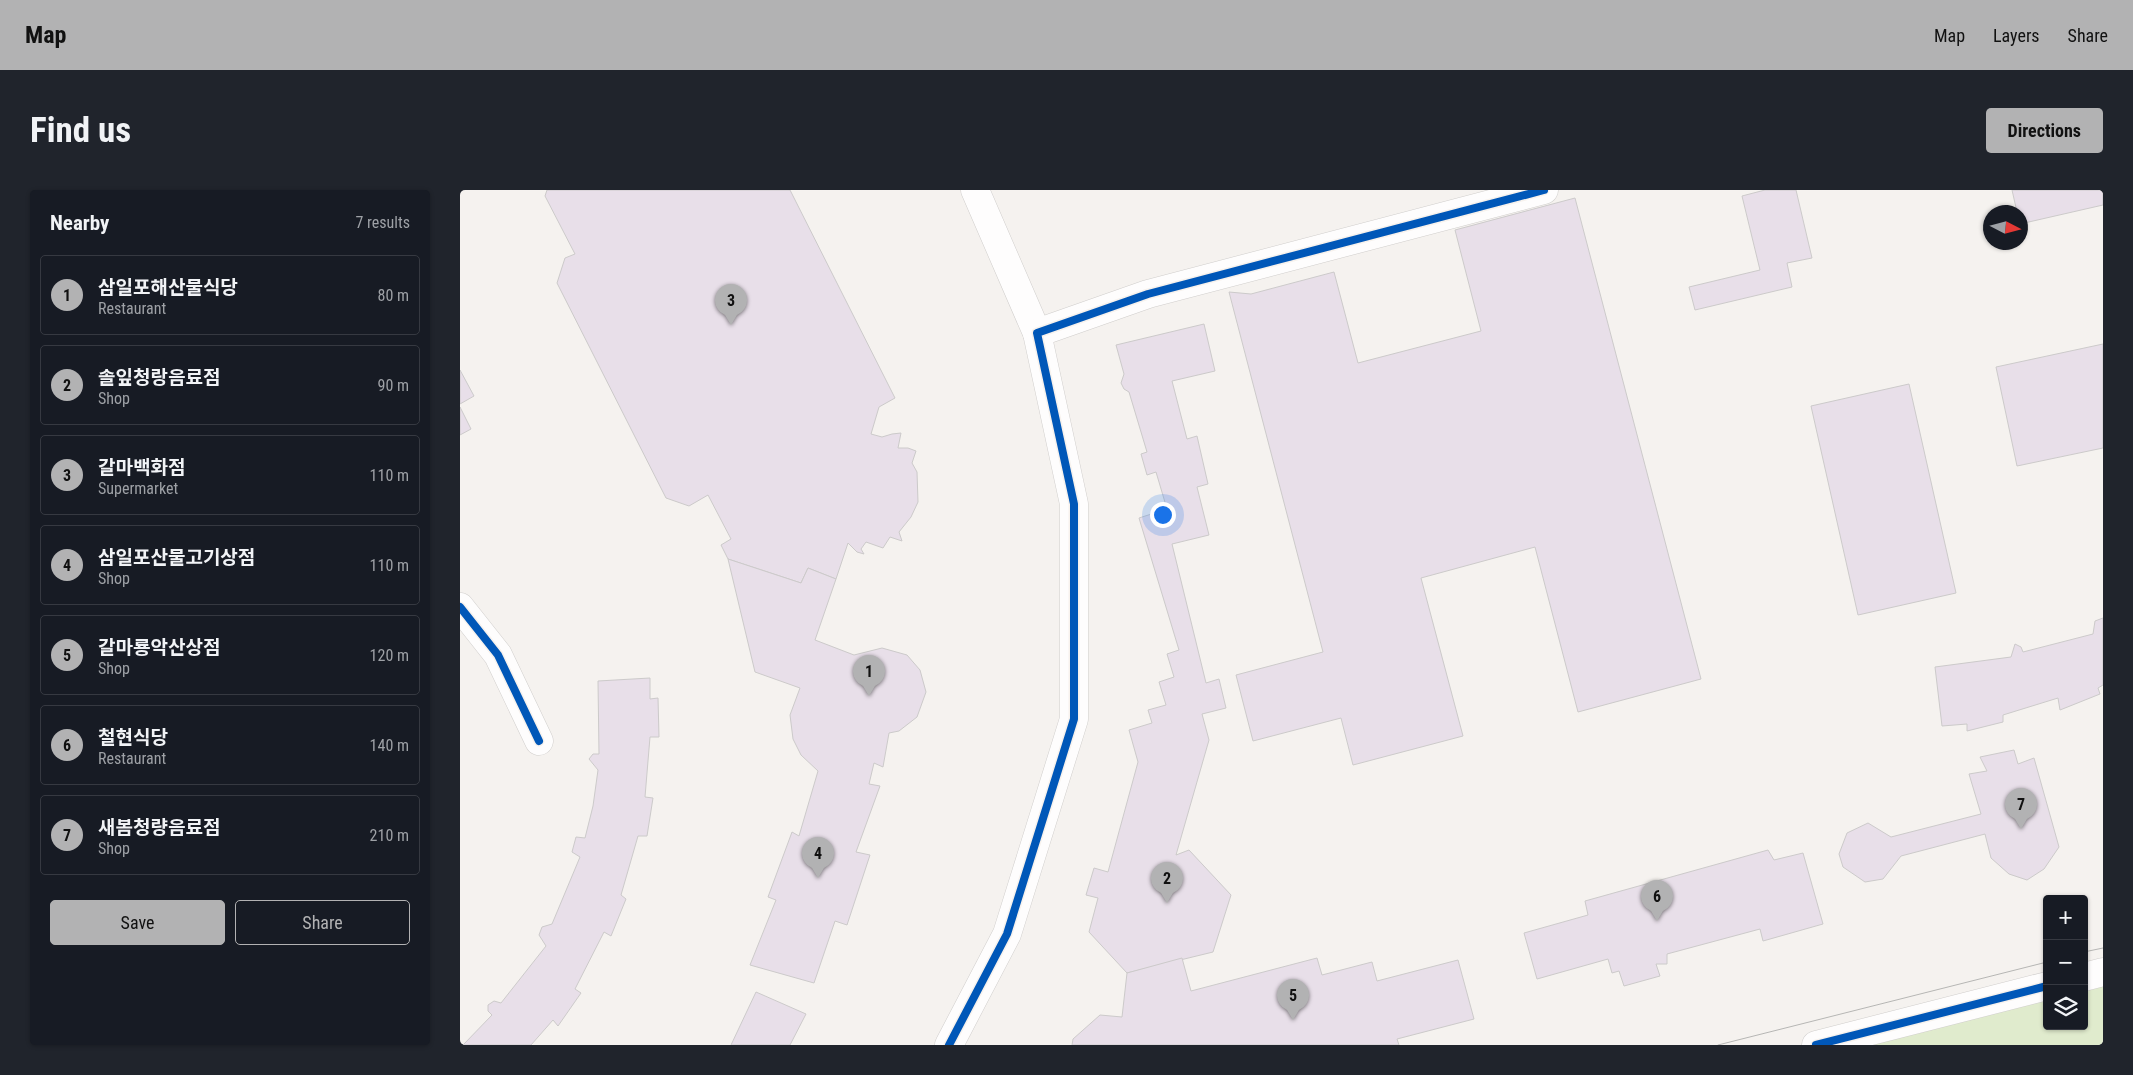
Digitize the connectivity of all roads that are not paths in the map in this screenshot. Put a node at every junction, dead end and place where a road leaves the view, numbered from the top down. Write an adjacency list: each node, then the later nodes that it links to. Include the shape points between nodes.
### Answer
1 (975, 190): 3 (street)
2 (1544, 190): 3 (street, via 1148,294)
3 (1037, 333): 9 (street, via 1074,504 1074,719 1007,934)
4 (460, 607): 5 (street, via 498,656)
5 (539, 740)
6 (2103, 972): 7 (street)
7 (2088, 975)
8 (2043, 987): 10 (street)
9 (949, 1045)
10 (1816, 1045)

